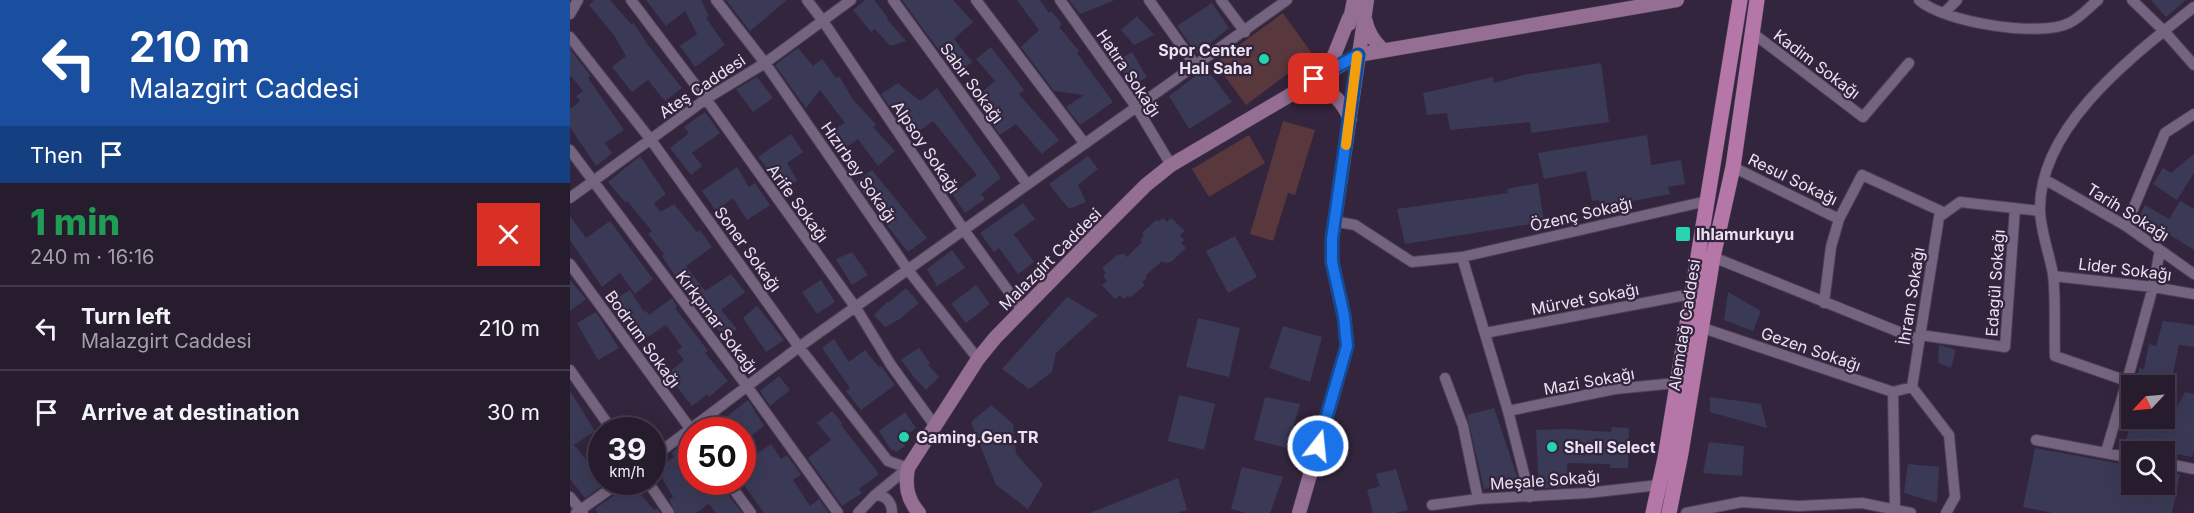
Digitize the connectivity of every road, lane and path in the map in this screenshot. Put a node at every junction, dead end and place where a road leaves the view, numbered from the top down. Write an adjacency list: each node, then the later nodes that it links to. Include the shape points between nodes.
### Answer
1 (578, 0): 23 (street)
2 (631, 0): 39 (street, Arife Sokağı)
3 (716, 0): 33 (street, Hızırbey Sokağı)
4 (807, 0): 26 (street, Alpsoy Sokağı)
5 (851, 0): 26 (street, Ateş Caddesi)
6 (892, 0): 50 (street, Sabır Sokağı)
7 (976, 0): 44 (street)
8 (1060, 0): 40 (street, Hatıra Sokağı)
9 (1149, 0): 36 (street)
10 (1221, 0): 28 (street)
11 (1287, 0): 28 (street)
12 (1354, 0): 25 (main road, Malazgirt Caddesi)
13 (1367, 0): 24 (main road)
14 (1677, 0): 31 (main road, Malazgirt Caddesi)
15 (1740, 0): 52 (main road, Alemdağ Caddesi)
16 (1757, 0): 29 (main road, Alemdağ Caddesi)
17 (1919, 0): 22 (street)
18 (1957, 0): 22 (street)
19 (2098, 0): 22 (street, via 2070,23 2045,31 2003,28)
20 (2132, 0): 27 (street)
21 (2194, 7): 27 (street)
22 (1945, 12)
23 (570, 14)
24 (1364, 16): 31 (main road, via 1368,31); 32 (main road)
25 (1349, 18): 32 (main road, via 1349,33); 37 (main road, Malazgirt Caddesi, via 1333,58)
26 (823, 21): 33 (street, Ateş Caddesi); 59 (street, Alpsoy Sokağı)
27 (2164, 31): 35 (street); 48 (street, via 2085,102 2048,163)
28 (1245, 32): 36 (street)
29 (1754, 34): 34 (street, Kadim Sokağı, via 1863,117); 47 (main road, Alemdağ Caddesi)
30 (570, 37): 43 (street, Soner Sokağı)
31 (1383, 50): 32 (main road, Malazgirt Caddesi)
32 (1358, 55): 37 (main road, Malazgirt Caddesi); 42 (main road)
33 (765, 63): 39 (street, Ateş Caddesi); 64 (street, Hızırbey Sokağı)
34 (1909, 63)
35 (2194, 65)
36 (1196, 66): 40 (street)
37 (1314, 79): 38 (main road, Malazgirt Caddesi)
38 (1294, 92): 42 (main road, via 1329,91 1343,104); 46 (main road, Malazgirt Caddesi)
39 (706, 99): 43 (street, Ateş Caddesi); 71 (street, Arife Sokağı)
40 (1137, 108): 44 (street); 46 (street, Hatıra Sokağı)
41 (2194, 114): 58 (street, via 2165,133)
42 (1350, 119): 57 (main road)
43 (651, 140): 49 (street, Ateş Caddesi); 76 (street, Soner Sokağı)
44 (1085, 144): 50 (street)
45 (570, 150): 49 (street, Kırkpınar Sokağı)
46 (1171, 165): 72 (main road, Malazgirt Caddesi)
47 (1732, 167): 56 (street, Resul Sokağı); 62 (main road, Alemdağ Caddesi)
48 (2044, 179): 54 (street); 58 (street, Tarih Sokağı)
49 (592, 181): 51 (street, Ateş Caddesi); 83 (street, Kırkpınar Sokağı)
50 (1027, 184): 59 (street)
51 (570, 198)
52 (1707, 201): 61 (street, Özenç Sokağı); 68 (main road, Alemdağ Caddesi)
53 (2014, 208): 54 (street); 55 (street, via 1960,202); 75 (street, Edagül Sokağı, via 2006,347)
54 (2040, 211): 66 (street)
55 (1945, 213): 56 (street, via 1862,175); 75 (street, İhram Sokağı, via 1939,217)
56 (1839, 219): 70 (street)
57 (1333, 220): 61 (street, Özenç Sokağı, via 1355,225 1412,262); 116 (main road, via 1332,262 1347,346)
58 (2126, 226): 60 (street, Tarih Sokağı)
59 (964, 230): 64 (street); 72 (street, Alpsoy Sokağı)
60 (2160, 250): 65 (street, Tarih Sokağı); 67 (street)
61 (1461, 257): 74 (street)
62 (1713, 257): 70 (street, Edagül Sokağı); 73 (main road, Alemdağ Caddesi)
63 (570, 264): 89 (street, Bodrum Sokağı)
64 (908, 270): 71 (street); 77 (street, Hızırbey Sokağı)
65 (2194, 274)
66 (2053, 276): 67 (street, Lider Sokağı); 81 (street, via 2055,356)
67 (2153, 287): 69 (street, Lider Sokağı); 79 (street)
68 (1690, 294): 74 (street, Mürvet Sokağı); 82 (main road, Alemdağ Caddesi)
69 (2194, 294)
70 (1824, 303): 75 (street, Edagül Sokağı)
71 (856, 308): 76 (street); 91 (street, Arife Sokağı)
72 (1022, 310): 77 (main road, Malazgirt Caddesi)
73 (1700, 327): 85 (street, Gezen Sokağı); 118 (main road, Alemdağ Caddesi)
74 (1485, 333): 87 (street)
75 (1920, 337): 84 (street, İhram Sokağı)
76 (799, 347): 83 (street); 96 (street, Soner Sokağı, via 888,461)
77 (978, 359): 91 (main road, Malazgirt Caddesi)
78 (570, 370): 88 (street)
79 (2129, 375)
80 (1445, 378): 105 (street, via 1463,426)
81 (2121, 379)
82 (1676, 383): 87 (street, Mazi Sokağı, via 1616,389); 98 (main road, Alemdağ Caddesi)
83 (746, 386): 90 (street); 112 (street, Kırkpınar Sokağı)
84 (1912, 387): 85 (street); 121 (street, via 1949,435 1955,497)
85 (1893, 393): 108 (street)
86 (2121, 401): 93 (street)
87 (1508, 411): 103 (street)
88 (603, 417)
89 (682, 417)
90 (707, 417)
91 (935, 426): 96 (main road, Malazgirt Caddesi)
92 (2036, 440): 93 (street)
93 (2106, 452): 94 (street)
94 (2121, 456)
95 (2175, 466): 97 (street)
96 (908, 468): 102 (street, Malazgirt Caddesi); 115 (main road, via 908,494)
97 (2194, 469)
98 (1659, 484): 103 (street, Meşale Sokağı); 117 (main road, Alemdağ Caddesi)
99 (603, 495): 109 (street)
100 (657, 495): 110 (street)
101 (738, 495): 111 (street)
102 (875, 495): 113 (street, Malazgirt Caddesi); 114 (street, via 889,501)
103 (1530, 496): 105 (street, Meşale Sokağı)
104 (570, 497): 109 (street)
105 (1478, 499): 106 (street, Meşale Sokağı)
106 (1432, 505)
107 (1799, 510): 108 (street, via 1862,503); 119 (street, via 1742,502)
108 (1894, 510): 120 (street)
109 (580, 512)
110 (669, 513)
111 (751, 513)
112 (838, 513)
113 (858, 513)
114 (892, 513)
115 (919, 513)
116 (1299, 513)
117 (1653, 513)
118 (1669, 513)
119 (1686, 513)
120 (1911, 513)
121 (1946, 513)

